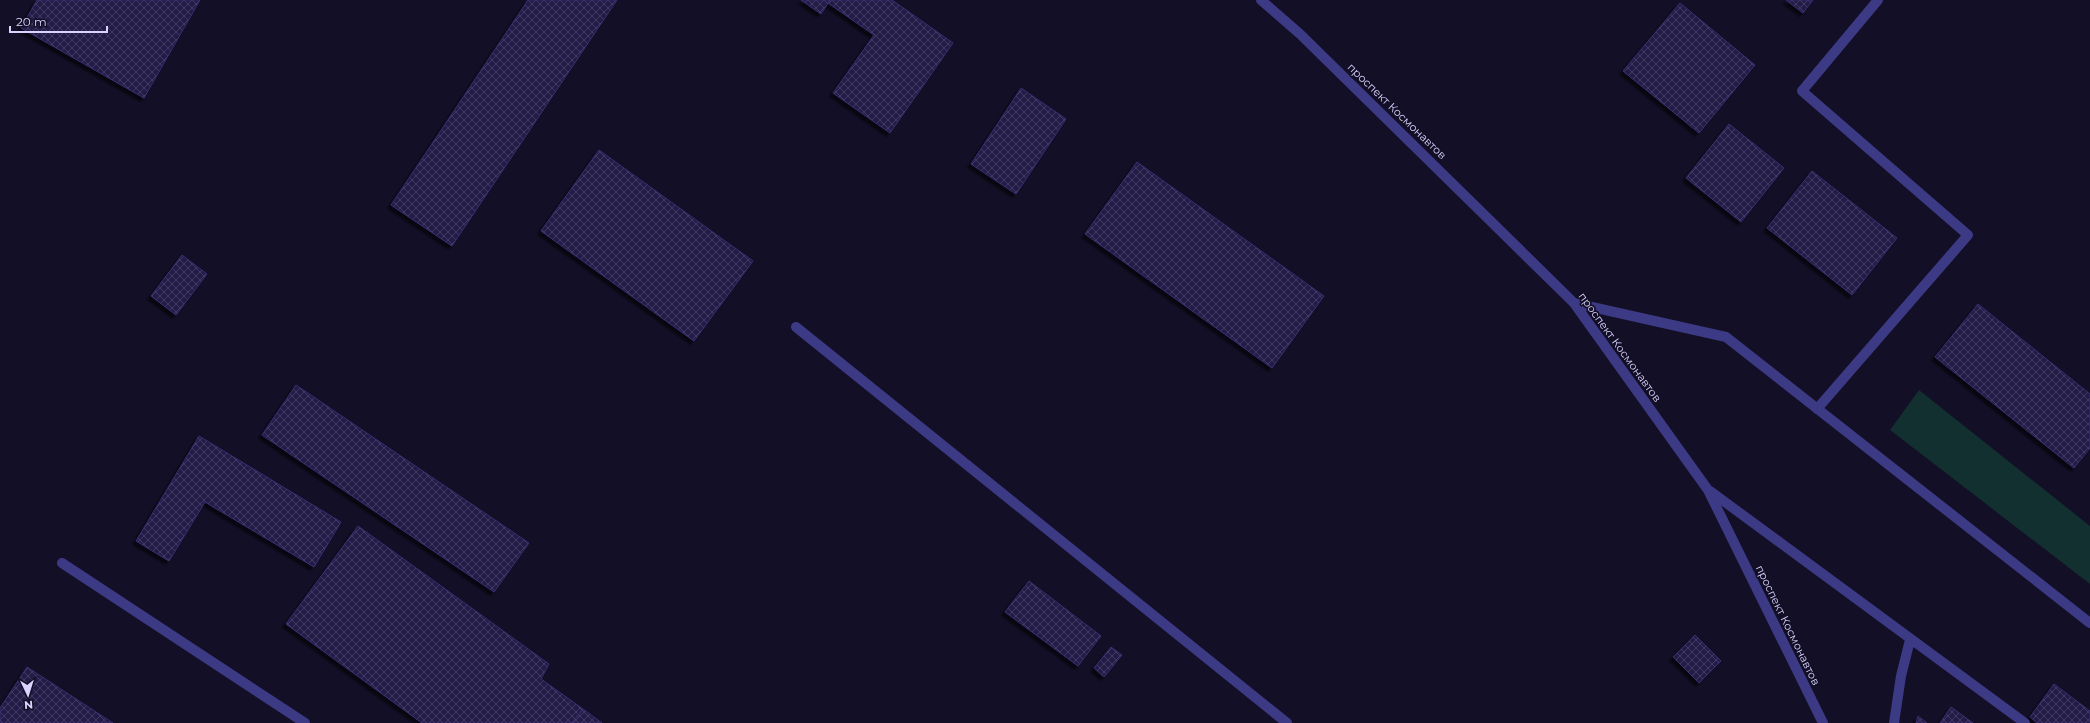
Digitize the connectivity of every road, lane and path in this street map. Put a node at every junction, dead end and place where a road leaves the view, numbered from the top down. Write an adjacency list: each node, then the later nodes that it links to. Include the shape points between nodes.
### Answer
1 (1261, 0): 3 (street, проспект Космонавтов, via 1300,34)
2 (1878, 0): 5 (street, via 1802,91 1968,235)
3 (1574, 303): 5 (street, via 1726,337); 6 (street, проспект Космонавтов)
4 (796, 327): 11 (street)
5 (1818, 409): 8 (street)
6 (1708, 490): 9 (street); 12 (street, проспект Космонавтов)
7 (62, 563): 10 (street)
8 (2090, 622)
9 (1910, 640): 13 (street, via 1901,676); 14 (street)
10 (305, 723)
11 (1287, 723)
12 (1823, 723)
13 (1894, 723)
14 (2025, 723)

